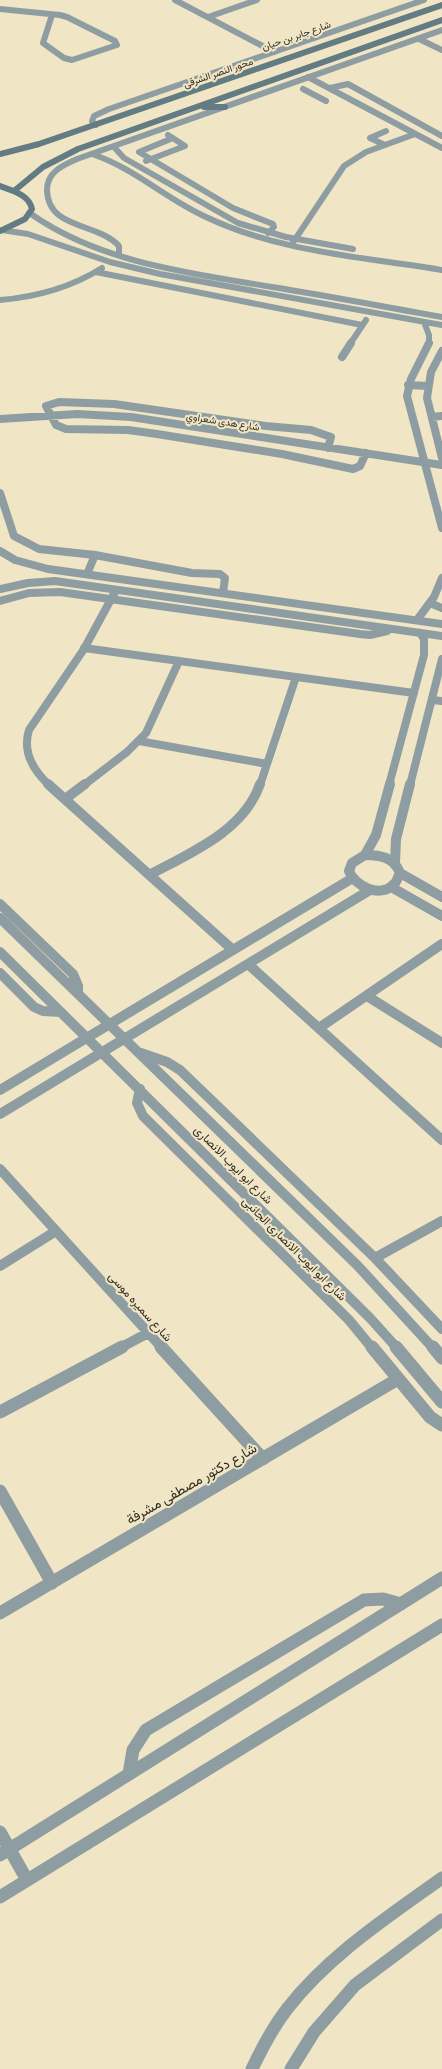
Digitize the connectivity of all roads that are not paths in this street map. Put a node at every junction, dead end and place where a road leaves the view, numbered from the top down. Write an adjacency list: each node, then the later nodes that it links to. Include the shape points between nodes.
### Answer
1 (175, 0): 7 (street)
2 (257, 0): 7 (street)
3 (424, 0): 10 (street, شارع جابر بن حيان)
4 (442, 5): 8 (street, محور النصر الشرقى)
5 (0, 9): 6 (street)
6 (52, 15): 6 (street, via 73,19 117,45 77,60 64,58 43,43)
7 (208, 17): 19 (street)
8 (402, 18): 11 (street); 13 (street, محور النصر الشرقى)
9 (442, 20): 11 (street)
10 (343, 28): 13 (street); 19 (street, شارع جابر بن حيان)
11 (420, 28): 17 (street)
12 (442, 30): 14 (street)
13 (356, 34): 29 (street, محور النصر الشرقى)
14 (419, 39): 16 (street); 20 (street)
15 (442, 40): 16 (street)
16 (431, 44): 18 (street)
17 (361, 48): 20 (street); 25 (street)
18 (442, 50)
19 (274, 52): 29 (street, شارع جابر بن حيان, via 100,113 92,120)
20 (356, 60): 21 (street)
21 (308, 77): 22 (street); 26 (street)
22 (330, 88): 24 (street); 27 (street, via 348,84)
23 (303, 90): 24 (street, via 323,100)
24 (338, 92): 28 (street)
25 (196, 107): 26 (street); 44 (street, via 57,158 24,179)
26 (224, 107): 30 (street)
27 (406, 117): 28 (street); 33 (street)
28 (392, 122): 32 (street)
29 (96, 125): 38 (street, محور النصر الشرقى)
30 (159, 130): 34 (street); 35 (street)
31 (386, 131): 36 (street, via 370,138)
32 (416, 134): 36 (street); 37 (street)
33 (442, 136)
34 (173, 138): 40 (street, via 140,151 140,154); 40 (street, via 184,146)
35 (114, 146): 39 (street); 41 (street, via 122,156)
36 (385, 146): 51 (street, via 358,156 344,166)
37 (442, 148)
38 (0, 154)
39 (92, 154): 52 (street, via 113,161 220,225); 55 (street, via 56,171 47,182 46,196 50,206 63,218 115,240 120,246)
40 (150, 159): 41 (street); 43 (street)
41 (134, 164): 45 (street)
42 (0, 186): 44 (street)
43 (202, 190): 45 (street); 49 (street, via 234,208 273,224 274,227)
44 (14, 192): 46 (street, via 29,201)
45 (187, 195): 49 (street, via 238,223)
46 (31, 214): 47 (street); 48 (street, via 17,225)
47 (53, 230): 50 (street); 55 (street)
48 (1, 231): 50 (street, via 20,232)
49 (268, 233): 51 (street)
50 (40, 238): 56 (street)
51 (296, 239): 52 (street); 53 (street)
52 (291, 246): 58 (street)
53 (360, 250)
54 (374, 252): 57 (street)
55 (120, 254): 65 (street, via 203,274)
56 (110, 262): 59 (street); 60 (street, via 186,280)
57 (442, 264)
58 (442, 270)
59 (96, 272): 61 (street, via 60,288); 62 (street)
60 (264, 294): 62 (street); 64 (street)
61 (0, 300)
62 (256, 305): 68 (street)
63 (442, 308): 65 (street)
64 (370, 313): 67 (street); 68 (street)
65 (423, 313): 66 (street)
66 (442, 317)
67 (424, 322): 69 (street); 73 (street, via 430,341)
68 (362, 325): 71 (street)
69 (442, 325)
70 (442, 351): 72 (street)
71 (342, 357)
72 (438, 366): 74 (street)
73 (408, 385): 74 (street); 86 (street, via 408,402)
74 (428, 386): 78 (street, via 427,398)
75 (189, 413): 76 (street, via 70,402 47,405); 80 (street); 83 (street, via 322,432 331,437)
76 (50, 415): 79 (street, شارع هدى شعراوي); 80 (street, شارع هدى شعراوي, via 104,414); 82 (street, via 56,425 66,429 128,430)
77 (442, 416): 78 (street)
78 (432, 417): 85 (street)
79 (0, 420)
80 (184, 424): 81 (street, شارع هدى شعراوي)
81 (250, 435): 82 (street); 83 (street, شارع هدى شعراوي)
82 (245, 448): 84 (street, via 349,469 360,466)
83 (328, 448): 84 (street, شارع هدى شعراوي)
84 (366, 453): 86 (street, شارع هدى شعراوي)
85 (442, 458)
86 (424, 462): 87 (street, شارع هدى شعراوي); 89 (street)
87 (442, 465)
88 (0, 493): 91 (street, via 14,536 39,549)
89 (442, 528)
90 (0, 551): 92 (street, via 31,565)
91 (95, 555): 93 (street); 99 (street, via 184,572 220,574 225,578)
92 (60, 570): 93 (street); 95 (street, via 53,578)
93 (87, 574): 96 (street)
94 (442, 578): 103 (street)
95 (55, 581): 97 (street, via 18,584); 98 (street)
96 (158, 584): 99 (street); 100 (street)
97 (0, 589)
98 (116, 590): 100 (street); 101 (street)
99 (223, 593): 105 (street)
100 (157, 595): 107 (street)
101 (111, 600): 102 (street, via 45,591 20,594); 107 (street, via 360,634 381,633); 110 (street)
102 (0, 601)
103 (430, 603): 104 (street); 105 (street)
104 (442, 608)
105 (417, 620): 106 (street)
106 (442, 624)
107 (390, 629): 108 (street)
108 (420, 633): 109 (street); 114 (street, via 425,647)
109 (442, 636)
110 (84, 648): 112 (street); 119 (street, via 27,735 26,746 30,762 40,776)
111 (442, 659): 115 (street)
112 (179, 661): 113 (street); 117 (street, via 152,724)
113 (296, 677): 114 (street); 118 (street)
114 (414, 693): 120 (street, via 376,835)
115 (432, 700): 116 (street); 121 (street, via 396,839)
116 (442, 701)
117 (139, 741): 118 (street); 119 (street)
118 (267, 764): 123 (street, via 256,796 239,820)
119 (65, 799): 123 (street)
120 (365, 856): 121 (street, via 382,856); 124 (street, via 358,858 350,867)
121 (395, 862): 122 (street)
122 (400, 873): 125 (street, via 396,883); 127 (street)
123 (149, 875): 132 (street)
124 (351, 879): 126 (street); 132 (street)
125 (391, 887): 126 (street); 129 (street)
126 (370, 890): 134 (street)
127 (442, 897)
128 (0, 904): 136 (street, via 73,974)
129 (442, 916)
130 (0, 918): 136 (street, شارع ابو ايوب الانصارى)
131 (442, 944): 137 (street)
132 (233, 950): 139 (street)
133 (0, 952): 138 (street, شارع ابو ايوب الانصارى)
134 (248, 964): 140 (street); 142 (street)
135 (0, 973): 138 (street, via 34,1007 44,1011)
136 (78, 994): 139 (street, شارع ابو ايوب الانصارى)
137 (368, 996): 140 (street); 143 (street)
138 (61, 1012): 141 (street, شارع ابو ايوب الانصارى)
139 (110, 1025): 141 (street); 142 (street, شارع ابو ايوب الانصارى)
140 (319, 1028): 149 (street)
141 (88, 1038): 144 (street, شارع ابو ايوب الانصارى); 147 (street)
142 (124, 1039): 144 (street); 145 (street, شارع ابو ايوب الانصارى)
143 (442, 1044)
144 (102, 1052): 146 (street, شارع ابو ايوب الانصارى); 148 (street)
145 (137, 1052): 153 (street, via 153,1056 180,1070); 157 (street, شارع ابو ايوب الانصارى, via 368,1277)
146 (140, 1089): 158 (street, شارع ابو ايوب الانصارى الجانبى, via 137,1103 143,1116 345,1315); 159 (street, شارع ابو ايوب الانصارى, via 370,1318)
147 (0, 1090)
148 (0, 1114)
149 (442, 1140)
150 (0, 1169): 152 (street, شارع سميره موسى)
151 (442, 1221): 153 (street)
152 (56, 1231): 154 (street); 156 (street, شارع سميره موسى)
153 (375, 1258): 155 (street)
154 (0, 1266)
155 (442, 1328)
156 (148, 1333): 160 (street); 162 (street, شارع سميره موسى)
157 (442, 1358)
158 (398, 1380): 161 (street, شارع ابو ايوب الانصارى الجانبى, via 430,1417); 162 (street, شارع دكتور مصطفى مشرفة)
159 (442, 1402)
160 (0, 1412)
161 (442, 1425)
162 (263, 1459): 165 (street, شارع دكتور مصطفى مشرفة)
163 (0, 1491): 165 (street)
164 (442, 1578): 166 (street)
165 (52, 1583): 167 (street, شارع دكتور مصطفى مشرفة)
166 (401, 1604): 169 (street); 169 (street, via 389,1599 364,1600 146,1730 132,1750)
167 (0, 1613)
168 (442, 1625): 173 (street)
169 (129, 1774): 171 (street)
170 (0, 1832): 171 (street)
171 (5, 1852): 173 (street)
172 (442, 1878): 176 (street, via 334,1958 305,1986 286,2008 270,2033)
173 (27, 1880): 174 (street)
174 (0, 1897)
175 (442, 1920): 177 (street, via 355,1985 314,2032)
176 (252, 2069)
177 (291, 2069)

